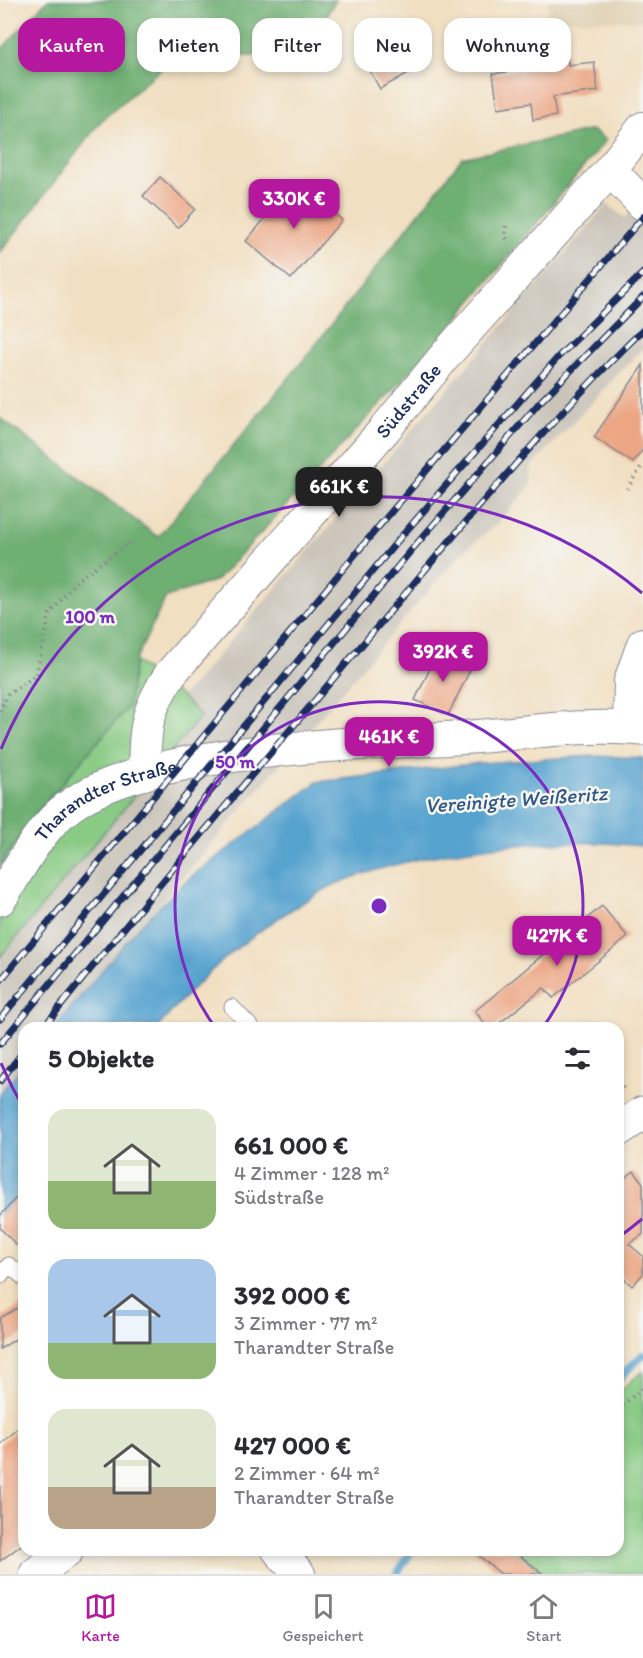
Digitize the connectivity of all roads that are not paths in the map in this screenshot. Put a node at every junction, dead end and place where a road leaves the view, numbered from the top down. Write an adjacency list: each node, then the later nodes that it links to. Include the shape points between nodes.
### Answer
1 (643, 128): 2 (street, Südstraße)
2 (610, 170): 3 (street); 6 (street, Südstraße, via 526,261 171,673 153,700 145,726)
3 (643, 204)
4 (643, 644): 5 (street, via 630,681)
5 (636, 728): 6 (main road, Tharandter Straße, via 297,749)
6 (144, 774): 7 (main road, Tharandter Straße, via 110,783 67,807 51,823)
7 (0, 899)
8 (232, 1006): 9 (lane)
9 (247, 1022)
10 (643, 1113): 11 (main road)
11 (624, 1126)
12 (18, 1273): 13 (lane, via 9,1265)
13 (0, 1276)
14 (59, 1556): 16 (main road)
15 (283, 1556): 17 (street)
16 (36, 1574)
17 (299, 1574)

